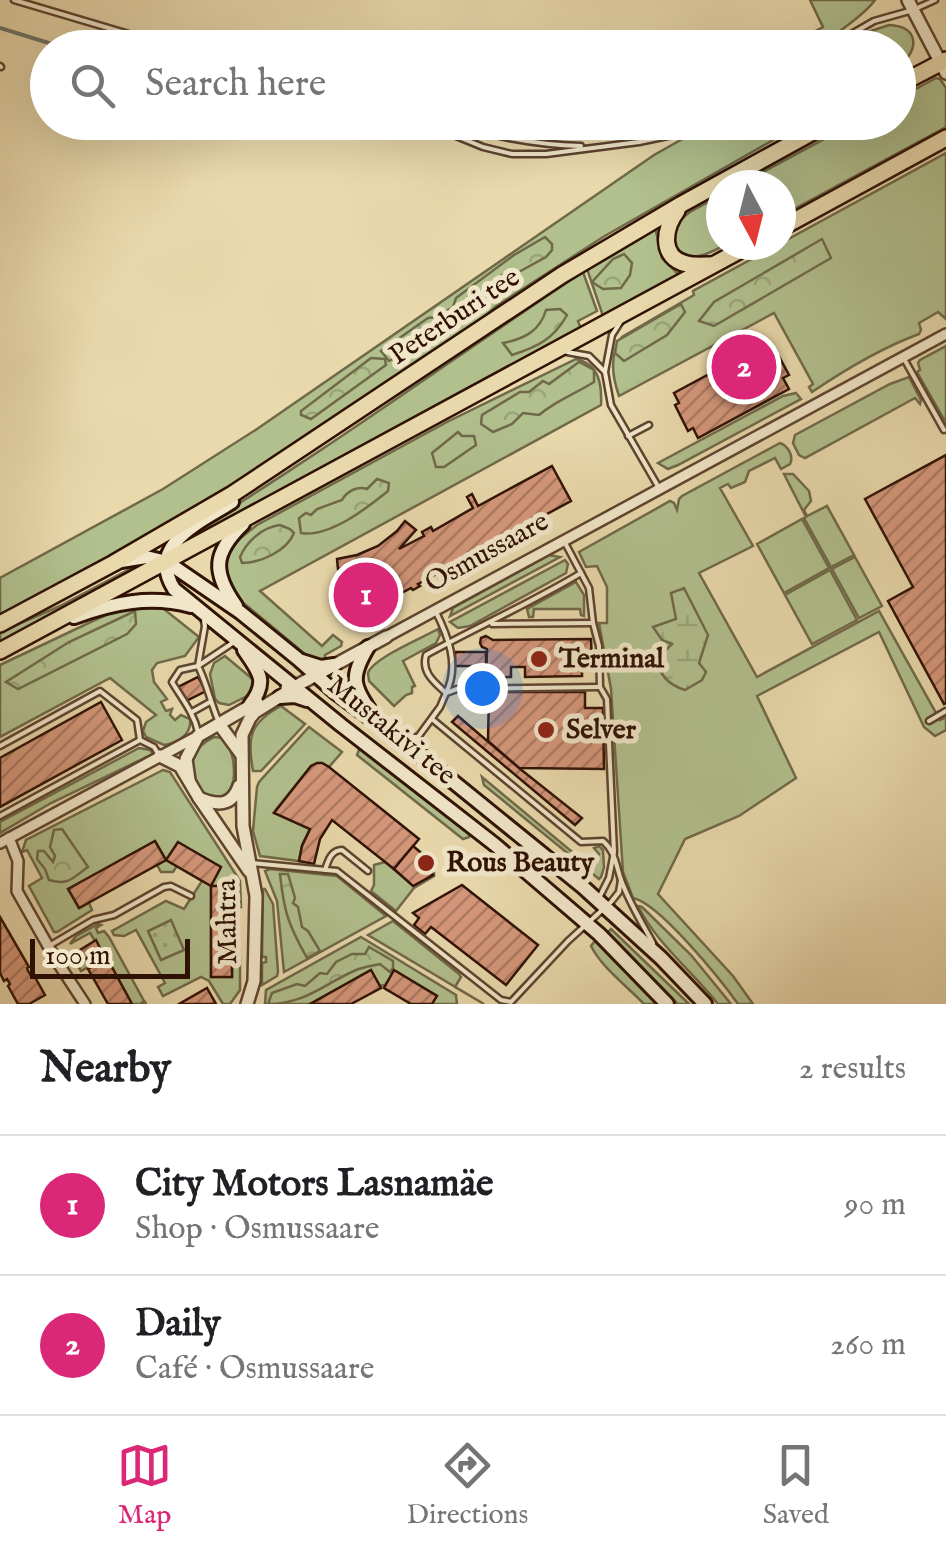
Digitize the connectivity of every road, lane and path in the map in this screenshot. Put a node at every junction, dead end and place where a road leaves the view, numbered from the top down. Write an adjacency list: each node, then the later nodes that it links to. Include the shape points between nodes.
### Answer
1 (14, 0): 4 (lane)
2 (935, 0): 3 (lane)
3 (911, 5): 5 (lane); 6 (street)
4 (115, 30)
5 (858, 30)
6 (944, 65): 7 (highway)
7 (916, 78)
8 (946, 138): 15 (highway)
9 (464, 140): 13 (lane, via 512,154)
10 (513, 140): 13 (lane)
11 (648, 140): 13 (lane)
12 (798, 140): 14 (highway, Peterburi tee)
13 (596, 147)
14 (682, 204): 17 (highway, via 666,228 670,253 686,264); 26 (highway, Peterburi tee, via 562,275)
15 (796, 220)
16 (722, 260): 17 (highway, Peterburi tee)
17 (713, 265): 18 (highway, Peterburi tee)
18 (632, 309): 21 (highway, Peterburi tee); 22 (lane, via 612,335)
19 (946, 334): 20 (street, Osmussaare)
20 (903, 357): 24 (lane); 27 (street, Osmussaare)
21 (529, 364): 22 (lane, via 572,352 589,356); 28 (highway, Peterburi tee)
22 (605, 372): 25 (lane, via 611,405)
23 (650, 425): 25 (lane)
24 (944, 430)
25 (628, 436): 27 (lane)
26 (319, 438): 30 (main road, via 176,538); 31 (highway, Peterburi tee)
27 (659, 488): 29 (street, Osmussaare)
28 (252, 515): 30 (highway, Peterburi tee); 35 (main road, via 230,537 218,566)
29 (563, 540): 32 (lane); 34 (street, Osmussaare)
30 (167, 562): 31 (main road, Peterburi tee); 33 (main road, Mustakivi tee, via 171,584); 35 (main road, Mustakivi tee); 39 (highway, Peterburi tee)
31 (114, 563): 37 (highway, Peterburi tee)
32 (582, 574): 36 (lane); 38 (lane)
33 (196, 607): 39 (main road, via 144,600); 41 (main road, Mustakivi tee); 47 (lane, via 206,626)
34 (435, 610): 40 (street, Osmussaare); 42 (lane)
35 (240, 612): 45 (main road, Mustakivi tee)
36 (593, 623): 38 (lane); 50 (lane)
37 (0, 624)
38 (488, 624): 42 (lane)
39 (43, 628): 44 (highway, Peterburi tee)
40 (386, 637): 43 (street, Osmussaare)
41 (237, 640): 47 (lane); 49 (main road, Mustakivi tee); 55 (main road, via 260,677)
42 (450, 642): 52 (lane, via 452,682); 52 (lane, via 424,663)
43 (368, 646): 46 (street, Osmussaare); 62 (main road, via 354,678)
44 (0, 651)
45 (298, 659): 46 (main road); 48 (main road, Mustakivi tee); 49 (main road)
46 (334, 665): 48 (street, Osmussaare)
47 (198, 666): 54 (lane); 57 (lane, via 180,670 172,682)
48 (316, 676): 49 (main road); 51 (main road, Mustakivi tee)
49 (298, 682): 51 (main road); 53 (street); 55 (street); 56 (main road, Mustakivi tee)
50 (600, 687): 52 (lane); 76 (lane, via 607,699)
51 (335, 692): 62 (main road, Mustakivi tee)
52 (446, 693): 59 (lane)
53 (280, 697): 56 (main road); 68 (street, via 250,718)
54 (210, 702): 57 (lane); 61 (lane)
55 (250, 706): 61 (street)
56 (322, 708): 83 (main road, Mustakivi tee, via 494,844)
57 (192, 712): 63 (lane)
58 (946, 712): 60 (lane)
59 (432, 719): 65 (lane); 76 (lane, via 581,842 604,841)
60 (929, 720)
61 (219, 724): 63 (street); 68 (street)
62 (380, 725): 64 (main road, Mustakivi tee)
63 (198, 736): 70 (street); 72 (street, via 186,759)
64 (397, 737): 65 (lane); 69 (main road, Mustakivi tee)
65 (418, 737): 69 (lane)
66 (140, 740): 67 (lane, via 137,720 100,691); 70 (lane); 74 (lane)
67 (0, 746)
68 (241, 754): 71 (street)
69 (419, 754): 83 (main road, Mustakivi tee, via 583,887)
70 (160, 756): 72 (street, via 180,766); 75 (street)
71 (242, 778): 73 (street, via 230,800); 77 (street, Mahtra)
72 (189, 780): 73 (street)
73 (200, 798): 80 (street)
74 (0, 816)
75 (4, 841): 84 (street, via 18,861 17,892)
76 (614, 852): 81 (lane); 83 (lane)
77 (252, 864): 78 (lane); 80 (street, Mahtra)
78 (325, 870): 79 (lane, via 342,850); 83 (lane, via 338,871 511,1002)
79 (368, 871)
80 (254, 879): 87 (street, Mahtra, via 254,981)
81 (621, 880): 83 (lane, via 619,892); 85 (lane)
82 (191, 896): 84 (lane, via 164,886)
83 (598, 907): 85 (main road, Mustakivi tee); 88 (main road, Mustakivi tee, via 599,934)
84 (48, 946): 86 (street)
85 (660, 958): 89 (main road, Mustakivi tee)
86 (86, 1004)
87 (247, 1004)
88 (667, 1004)
89 (704, 1004)

